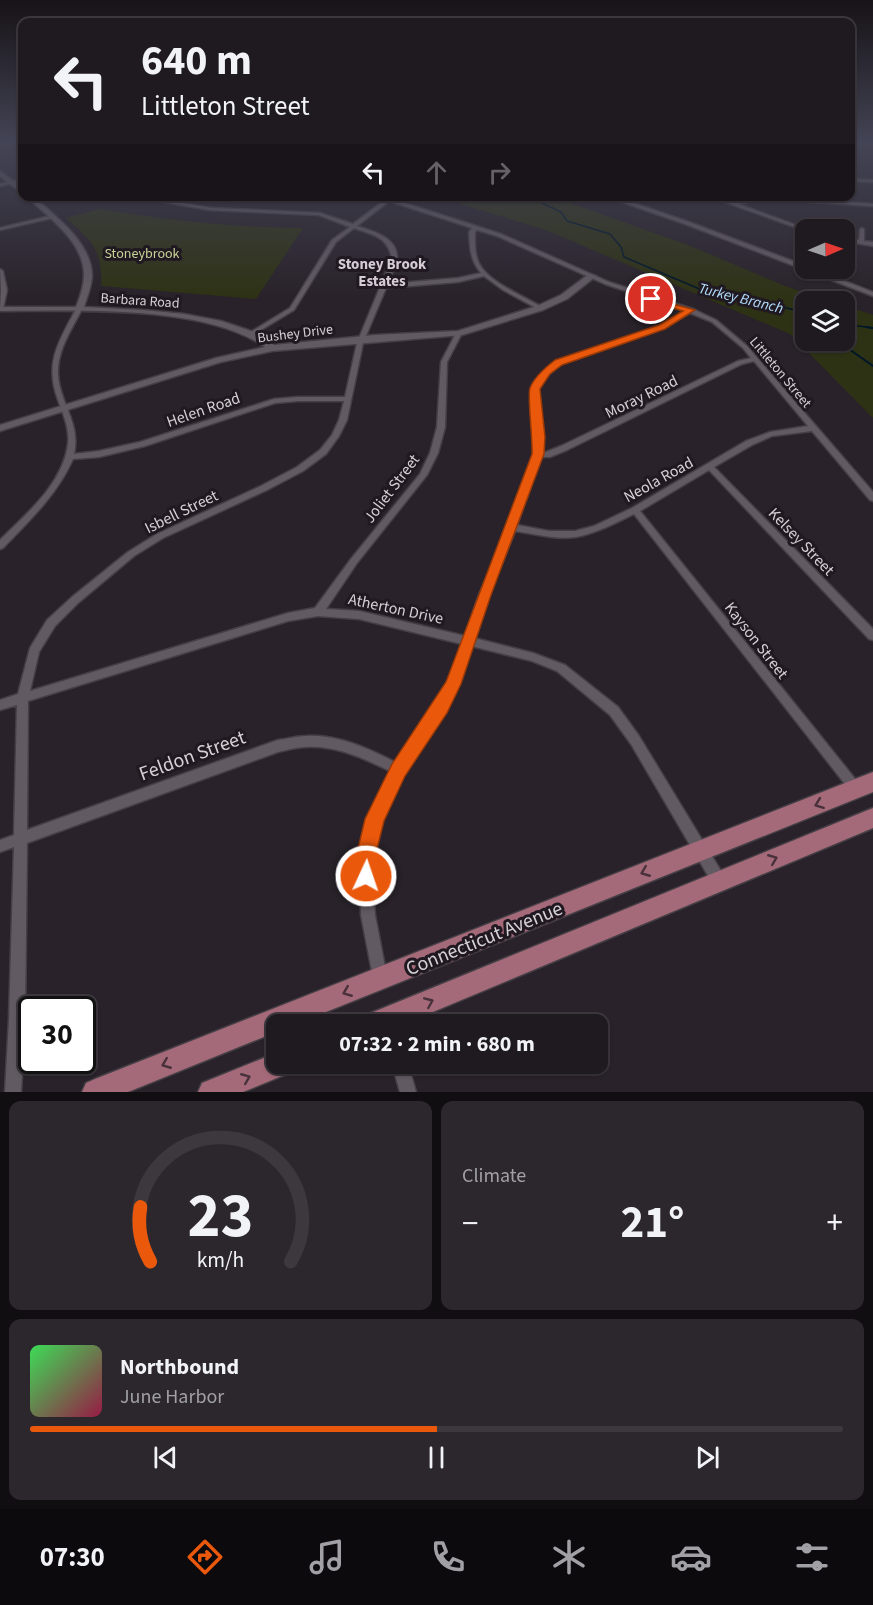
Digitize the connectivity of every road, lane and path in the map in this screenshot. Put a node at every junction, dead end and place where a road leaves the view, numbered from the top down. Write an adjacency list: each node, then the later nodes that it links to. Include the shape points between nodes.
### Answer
1 (45, 201): 9 (street)
2 (162, 201): 14 (street, Isbell Street, via 210,209 311,213)
3 (386, 201): 14 (street)
4 (395, 201): 16 (street, Littleton Street)
5 (622, 201): 10 (street)
6 (724, 201): 11 (street)
7 (748, 201): 11 (street)
8 (810, 201): 12 (street)
9 (36, 203): 13 (street)
10 (628, 203): 26 (street)
11 (732, 204): 15 (street)
12 (873, 205)
13 (50, 217): 17 (street); 29 (street, via 76,241 84,256 88,280)
14 (353, 226): 25 (street, Isbell Street, via 380,236 392,248 395,258); 32 (street, via 334,241 292,309)
15 (795, 226)
16 (476, 227): 23 (street, via 472,232 474,253); 24 (street, Littleton Street)
17 (0, 229)
18 (862, 229): 20 (street)
19 (855, 241): 20 (street)
20 (861, 242): 21 (street)
21 (873, 244)
22 (0, 271): 28 (street, via 4,290)
23 (484, 274): 25 (street); 27 (street)
24 (592, 276): 27 (street, Bushey Drive, via 564,297); 30 (street, Littleton Street, via 628,292)
25 (385, 286): 33 (street, Isbell Street)
26 (873, 294)
27 (540, 308): 31 (street, Bushey Drive)
28 (0, 309): 29 (street, Barbara Road)
29 (79, 309): 32 (street, Barbara Road, via 198,319); 37 (street, via 56,362 55,383)
30 (691, 310): 35 (street, Littleton Street, via 732,334); 40 (street, via 662,327 568,358 546,372 535,389)
31 (459, 333): 33 (street, Bushey Drive); 47 (street, Joliet Street, via 444,362 441,427 423,475)
32 (251, 334): 34 (street, Barbara Road)
33 (363, 339): 34 (street, Bushey Drive); 36 (street, Isbell Street)
34 (272, 348): 37 (street, Bushey Drive, via 219,360)
35 (755, 359): 39 (street, Littleton Street); 40 (street, Moray Road, via 740,362 564,448)
36 (347, 399): 41 (street, Helen Road, via 274,402 142,444); 50 (street, Isbell Street, via 335,436 323,452 300,469 160,536 131,554 75,600 51,623 34,651)
37 (65, 408): 38 (street, Bushey Drive); 41 (street, via 72,431)
38 (0, 428)
39 (813, 428): 42 (street, Neola Road, via 770,434); 43 (street, Littleton Street)
40 (538, 454): 45 (street)
41 (70, 457): 46 (street, via 43,501)
42 (710, 467): 44 (street, Neola Road); 48 (street, Kelsey Street)
43 (873, 498)
44 (634, 510): 45 (street, Neola Road, via 575,534); 53 (street, Kayson Street)
45 (512, 527): 49 (street)
46 (0, 546)
47 (318, 612): 49 (street, Atherton Drive, via 359,615); 50 (street, Atherton Drive, via 288,617)
48 (873, 636)
49 (468, 641): 52 (street, via 441,707); 57 (street, Atherton Drive, via 561,668 594,692 635,740)
50 (23, 698): 51 (street, Atherton Drive); 55 (street, Isbell Street)
51 (0, 705)
52 (399, 770): 55 (street, Feldon Street, via 347,748 312,741 278,746); 59 (street, via 375,819 365,857 368,915)
53 (864, 785): 57 (main road, Connecticut Avenue, one-way to 57)
54 (873, 818): 58 (main road, Connecticut Avenue, one-way to 54)
55 (20, 839): 56 (street, Feldon Street); 63 (street, Isbell Street)
56 (0, 846)
57 (699, 850): 58 (street, Atherton Drive); 59 (main road, Connecticut Avenue, one-way to 59)
58 (719, 881): 60 (main road, Connecticut Avenue, one-way to 58)
59 (381, 979): 64 (main road, Connecticut Avenue, one-way to 64)
60 (404, 1014)
61 (266, 1070): 65 (main road, one-way to 61)
62 (403, 1074): 66 (street)
63 (13, 1092)
64 (94, 1092)
65 (211, 1092)
66 (408, 1092)

